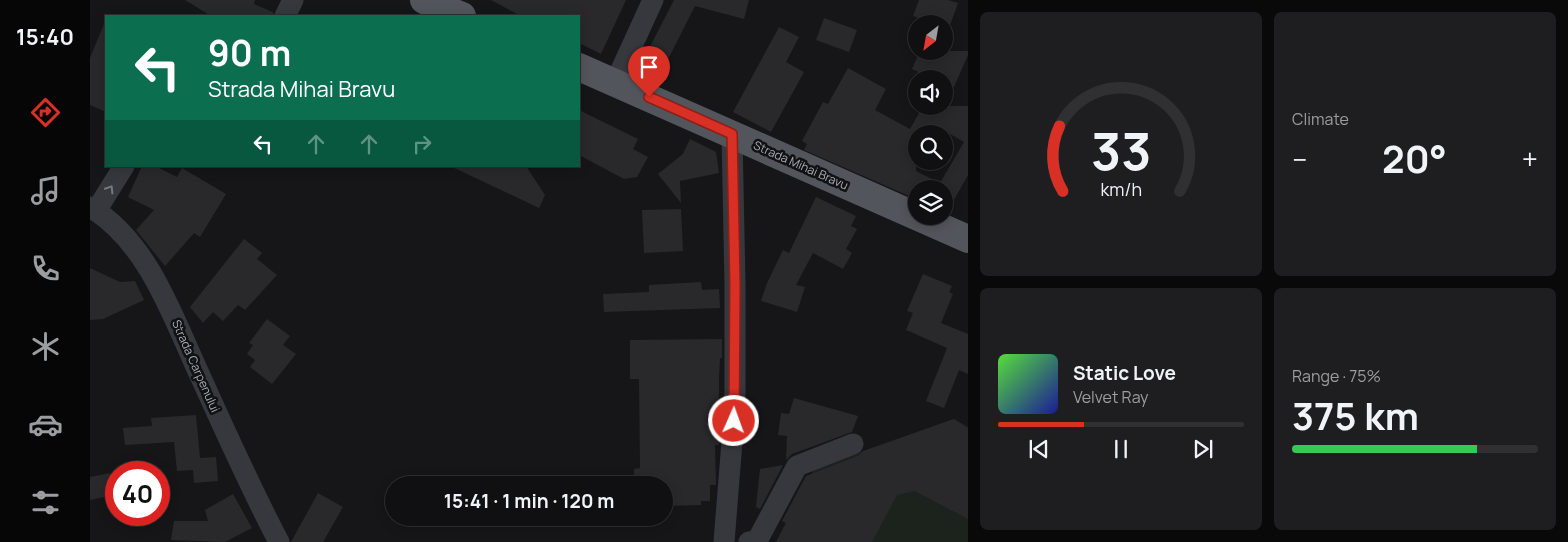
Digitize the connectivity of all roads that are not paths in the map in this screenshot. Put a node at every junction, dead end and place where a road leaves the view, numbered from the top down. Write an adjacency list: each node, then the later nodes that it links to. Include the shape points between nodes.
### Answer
1 (292, 0): 4 (street)
2 (424, 0): 5 (main road)
3 (653, 0): 7 (street)
4 (285, 15)
5 (460, 15)
6 (580, 67): 7 (main road, Strada Mihai Bravu)
7 (615, 83): 8 (main road, Strada Mihai Bravu)
8 (732, 134): 11 (main road, Strada Mihai Bravu); 14 (street, via 736,404)
9 (123, 167): 10 (street, one-way to 9)
10 (93, 209): 13 (street, Strada Carpenului, via 120,232 146,264 167,300 240,464)
11 (968, 239)
12 (853, 444): 15 (street, via 798,466 757,541)
13 (279, 542)
14 (724, 542)
15 (749, 542)

